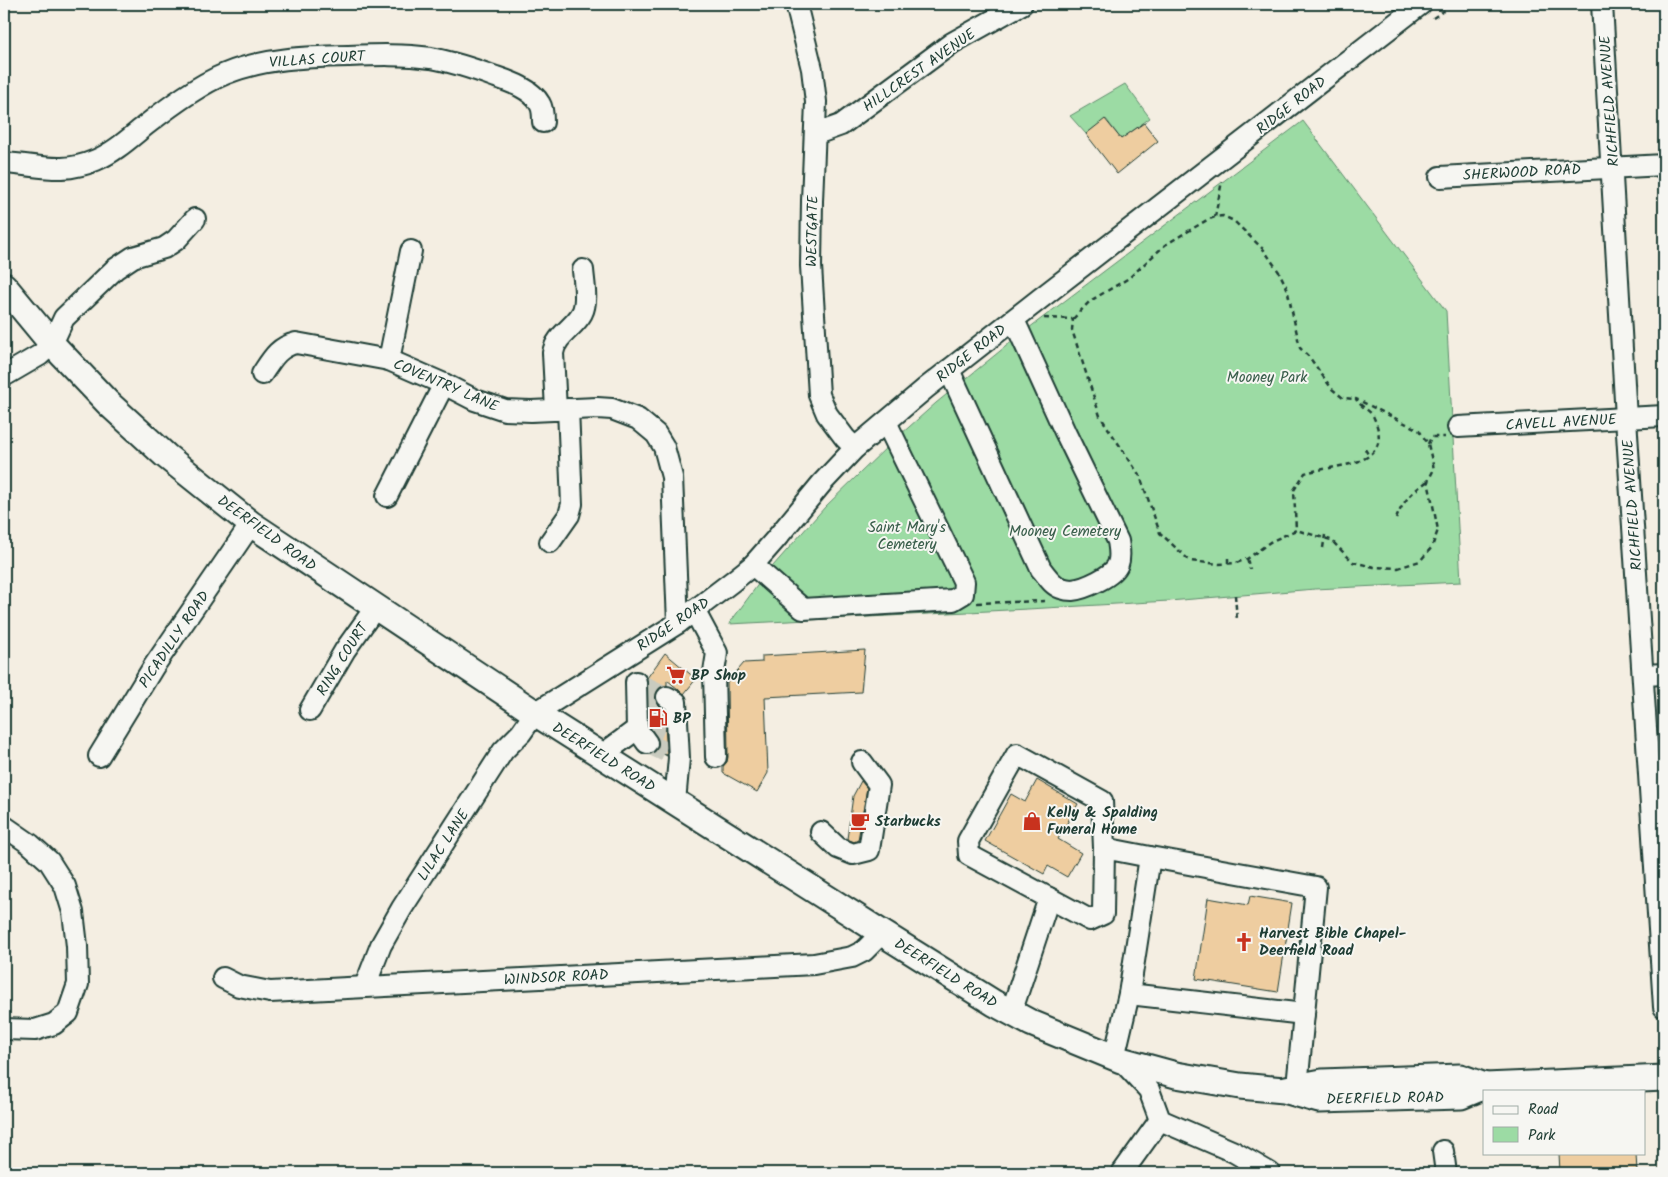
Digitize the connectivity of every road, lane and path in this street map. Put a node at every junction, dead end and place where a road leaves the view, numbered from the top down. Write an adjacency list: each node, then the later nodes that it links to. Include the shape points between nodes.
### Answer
1 (796, 4): 6 (street, WESTGATE, via 812,69)
2 (1022, 4): 6 (street, HILLCREST AVENUE, via 952,43 840,125)
3 (1421, 4): 7 (street, RIDGE ROAD)
4 (1602, 4): 10 (street, RICHFIELD AVENUE)
5 (543, 122): 8 (street, VILLAS COURT, via 541,105 525,89 466,66 395,54 303,57 258,64 208,82 98,159 75,167 52,169)
6 (816, 134): 31 (street, WESTGATE, via 811,266 820,395 827,414)
7 (1226, 155): 12 (path); 18 (street, RIDGE ROAD)
8 (4, 163)
9 (1664, 165): 10 (street, SHERWOOD ROAD)
10 (1613, 167): 11 (street, SHERWOOD ROAD); 28 (street, RICHFIELD AVENUE)
11 (1440, 176)
12 (1215, 217): 17 (path, via 1164,245 1129,278 1090,301); 25 (path, via 1223,216 1234,221 1264,250 1287,288 1300,348 1332,389 1343,398)
13 (195, 219): 19 (street, via 164,248 133,257 115,269 64,318)
14 (411, 251): 20 (street)
15 (583, 270): 26 (street, via 585,306 582,314 554,344)
16 (4, 286): 19 (main road, DEERFIELD ROAD)
17 (1073, 319): 18 (path, via 1041,318); 45 (path, via 1072,330 1100,416 1140,476 1160,532 1190,561)
18 (1018, 327): 21 (street, RIDGE ROAD); 47 (street, via 1064,432 1118,541 1120,552 1113,572 1087,586)
19 (52, 344): 23 (street); 37 (main road, DEERFIELD ROAD, via 108,403 166,456)
20 (389, 360): 22 (street, COVENTRY LANE, via 296,343 276,352); 24 (street, COVENTRY LANE)
21 (949, 370): 29 (street, RIDGE ROAD); 47 (street, via 1041,569 1050,581)
22 (262, 374)
23 (4, 376)
24 (444, 384): 26 (street, COVENTRY LANE, via 475,400 505,410); 35 (street)
25 (1356, 399): 33 (path, via 1373,416 1379,433 1377,448); 34 (path, via 1419,430 1428,444 1434,469)
26 (562, 409): 40 (street, via 572,504); 53 (street, COVENTRY LANE, via 612,409 638,418 656,434 664,447 672,477)
27 (1664, 416): 28 (street, CAVELL AVENUE)
28 (1626, 418): 30 (street, CAVELL AVENUE); 56 (street, RICHFIELD AVENUE)
29 (886, 422): 31 (street, RIDGE ROAD); 49 (street, via 964,582)
30 (1458, 427)
31 (855, 448): 44 (street, RIDGE ROAD)
32 (1365, 449): 33 (path)
33 (1369, 456): 38 (path, via 1358,462 1305,473 1294,490)
34 (1428, 481): 36 (path, via 1410,494); 39 (path, via 1438,530 1432,547 1420,561 1398,568 1353,562)
35 (387, 496)
36 (1396, 518)
37 (251, 524): 50 (main road, DEERFIELD ROAD); 61 (street, PICADILLY ROAD, via 154,666)
38 (1296, 530): 39 (path); 43 (path, via 1270,542)
39 (1325, 537): 41 (path)
40 (550, 542)
41 (1323, 548)
42 (1228, 554): 45 (path)
43 (1247, 559): 45 (path); 46 (path)
44 (753, 564): 49 (street, via 803,609 954,600); 51 (street, RIDGE ROAD)
45 (1228, 564)
46 (1250, 569)
47 (1071, 590): 49 (path, via 1055,600 971,604)
48 (1235, 595): 52 (path)
49 (961, 596)
50 (375, 608): 57 (street, RING COURT, via 345,650); 58 (main road, DEERFIELD ROAD)
51 (694, 610): 53 (street, RIDGE ROAD); 62 (street, via 716,652)
52 (1237, 620)
53 (678, 623): 54 (street, RIDGE ROAD)
54 (619, 660): 58 (street, RIDGE ROAD); 60 (street, via 641,710)
55 (1664, 674): 56 (street)
56 (1644, 675): 70 (street, RICHFIELD AVENUE)
57 (310, 710)
58 (535, 713): 60 (main road, DEERFIELD ROAD); 73 (street, LILAC LANE, via 503,751 402,908 381,945)
59 (673, 731): 64 (street)
60 (602, 755): 64 (main road, DEERFIELD ROAD)
61 (100, 756)
62 (716, 757)
63 (862, 762): 66 (street, via 879,785 869,850 853,854 838,848)
64 (675, 802): 71 (main road, DEERFIELD ROAD)
65 (4, 826): 78 (street, via 49,861 65,886 73,912 78,965 78,984 68,1013 54,1024 36,1030)
66 (821, 832)
67 (1104, 848): 68 (street); 69 (street, via 1104,914 1090,920); 69 (street, via 1102,801 1017,754 968,840 969,855)
68 (1150, 856): 74 (street); 77 (street, via 1316,887)
69 (1049, 898): 76 (street)
70 (1661, 920): 75 (street, RICHFIELD AVENUE)
71 (882, 933): 73 (street, WINDSOR ROAD, via 864,951 852,957 814,964); 76 (main road, DEERFIELD ROAD)
72 (223, 978): 73 (street, WINDSOR ROAD, via 250,990 270,992)
73 (365, 986)
74 (1128, 994): 77 (street); 79 (street)
75 (1664, 1007)
76 (1011, 1013): 79 (main road, DEERFIELD ROAD)
77 (1304, 1014): 81 (street)
78 (4, 1029)
79 (1118, 1059): 81 (main road, DEERFIELD ROAD, via 1176,1075 1240,1086); 82 (street, via 1149,1090)
80 (1664, 1078): 81 (main road, DEERFIELD ROAD, via 1485,1086 1461,1096 1319,1100)
81 (1291, 1088)
82 (1160, 1120): 84 (street); 85 (street, via 1234,1152)
83 (1443, 1152): 86 (street)
84 (1122, 1173)
85 (1270, 1173)
86 (1446, 1173)

